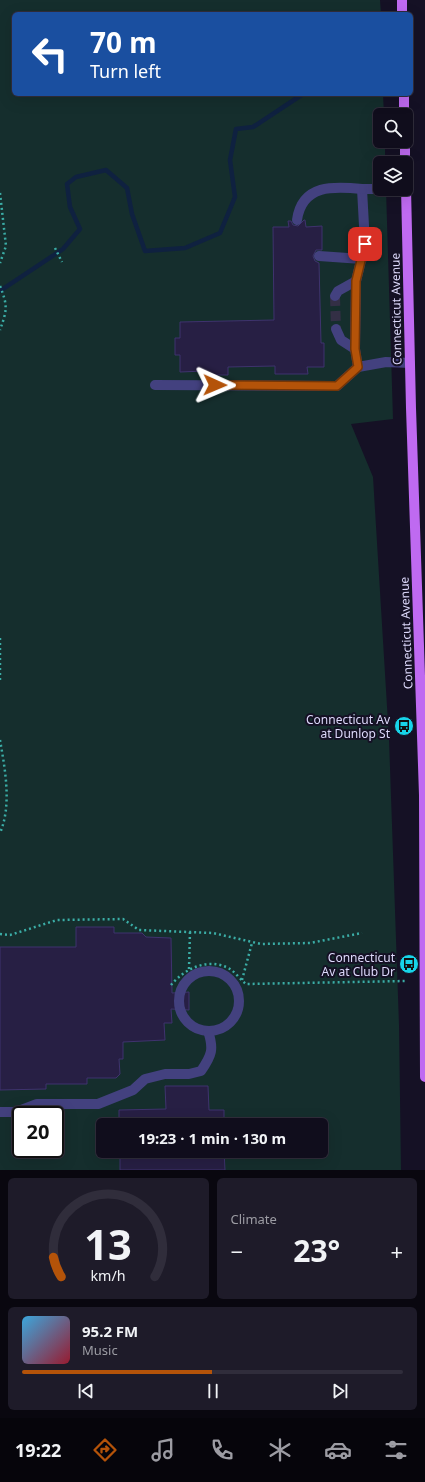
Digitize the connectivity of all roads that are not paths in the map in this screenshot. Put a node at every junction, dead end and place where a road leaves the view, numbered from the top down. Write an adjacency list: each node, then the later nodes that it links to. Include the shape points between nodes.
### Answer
1 (402, 0): 2 (main road)
2 (402, 12)
3 (404, 96): 4 (main road)
4 (404, 108)
5 (362, 189): 6 (lane); 8 (lane, via 342,187 314,192 302,205); 10 (lane, via 365,244)
6 (373, 189)
7 (406, 196): 15 (main road, Connecticut Avenue)
8 (297, 220)
9 (319, 256): 10 (lane)
10 (362, 259): 11 (lane)
11 (356, 281): 12 (lane, via 338,291); 14 (lane)
12 (335, 296)
13 (336, 330): 14 (lane, via 341,340)
14 (355, 349): 16 (lane)
15 (410, 363): 16 (lane, via 386,362); 18 (main road, Connecticut Avenue)
16 (358, 367): 17 (lane, via 337,386)
17 (155, 385)
18 (422, 607): 19 (main road, Connecticut Avenue)
19 (423, 675): 20 (main road, Connecticut Avenue)
20 (425, 1023): 22 (main road, Connecticut Avenue)
21 (208, 1031): 21 (lane, via 229,1024 237,1012 239,1002 236,987 229,979 215,971 205,971 192,976 184,983 179,994 179,1005 185,1020 198,1029); 23 (lane, via 213,1046 201,1071 165,1074 145,1079 133,1090 98,1104 37,1104 16,1112)
22 (425, 1077)
23 (0, 1112)

